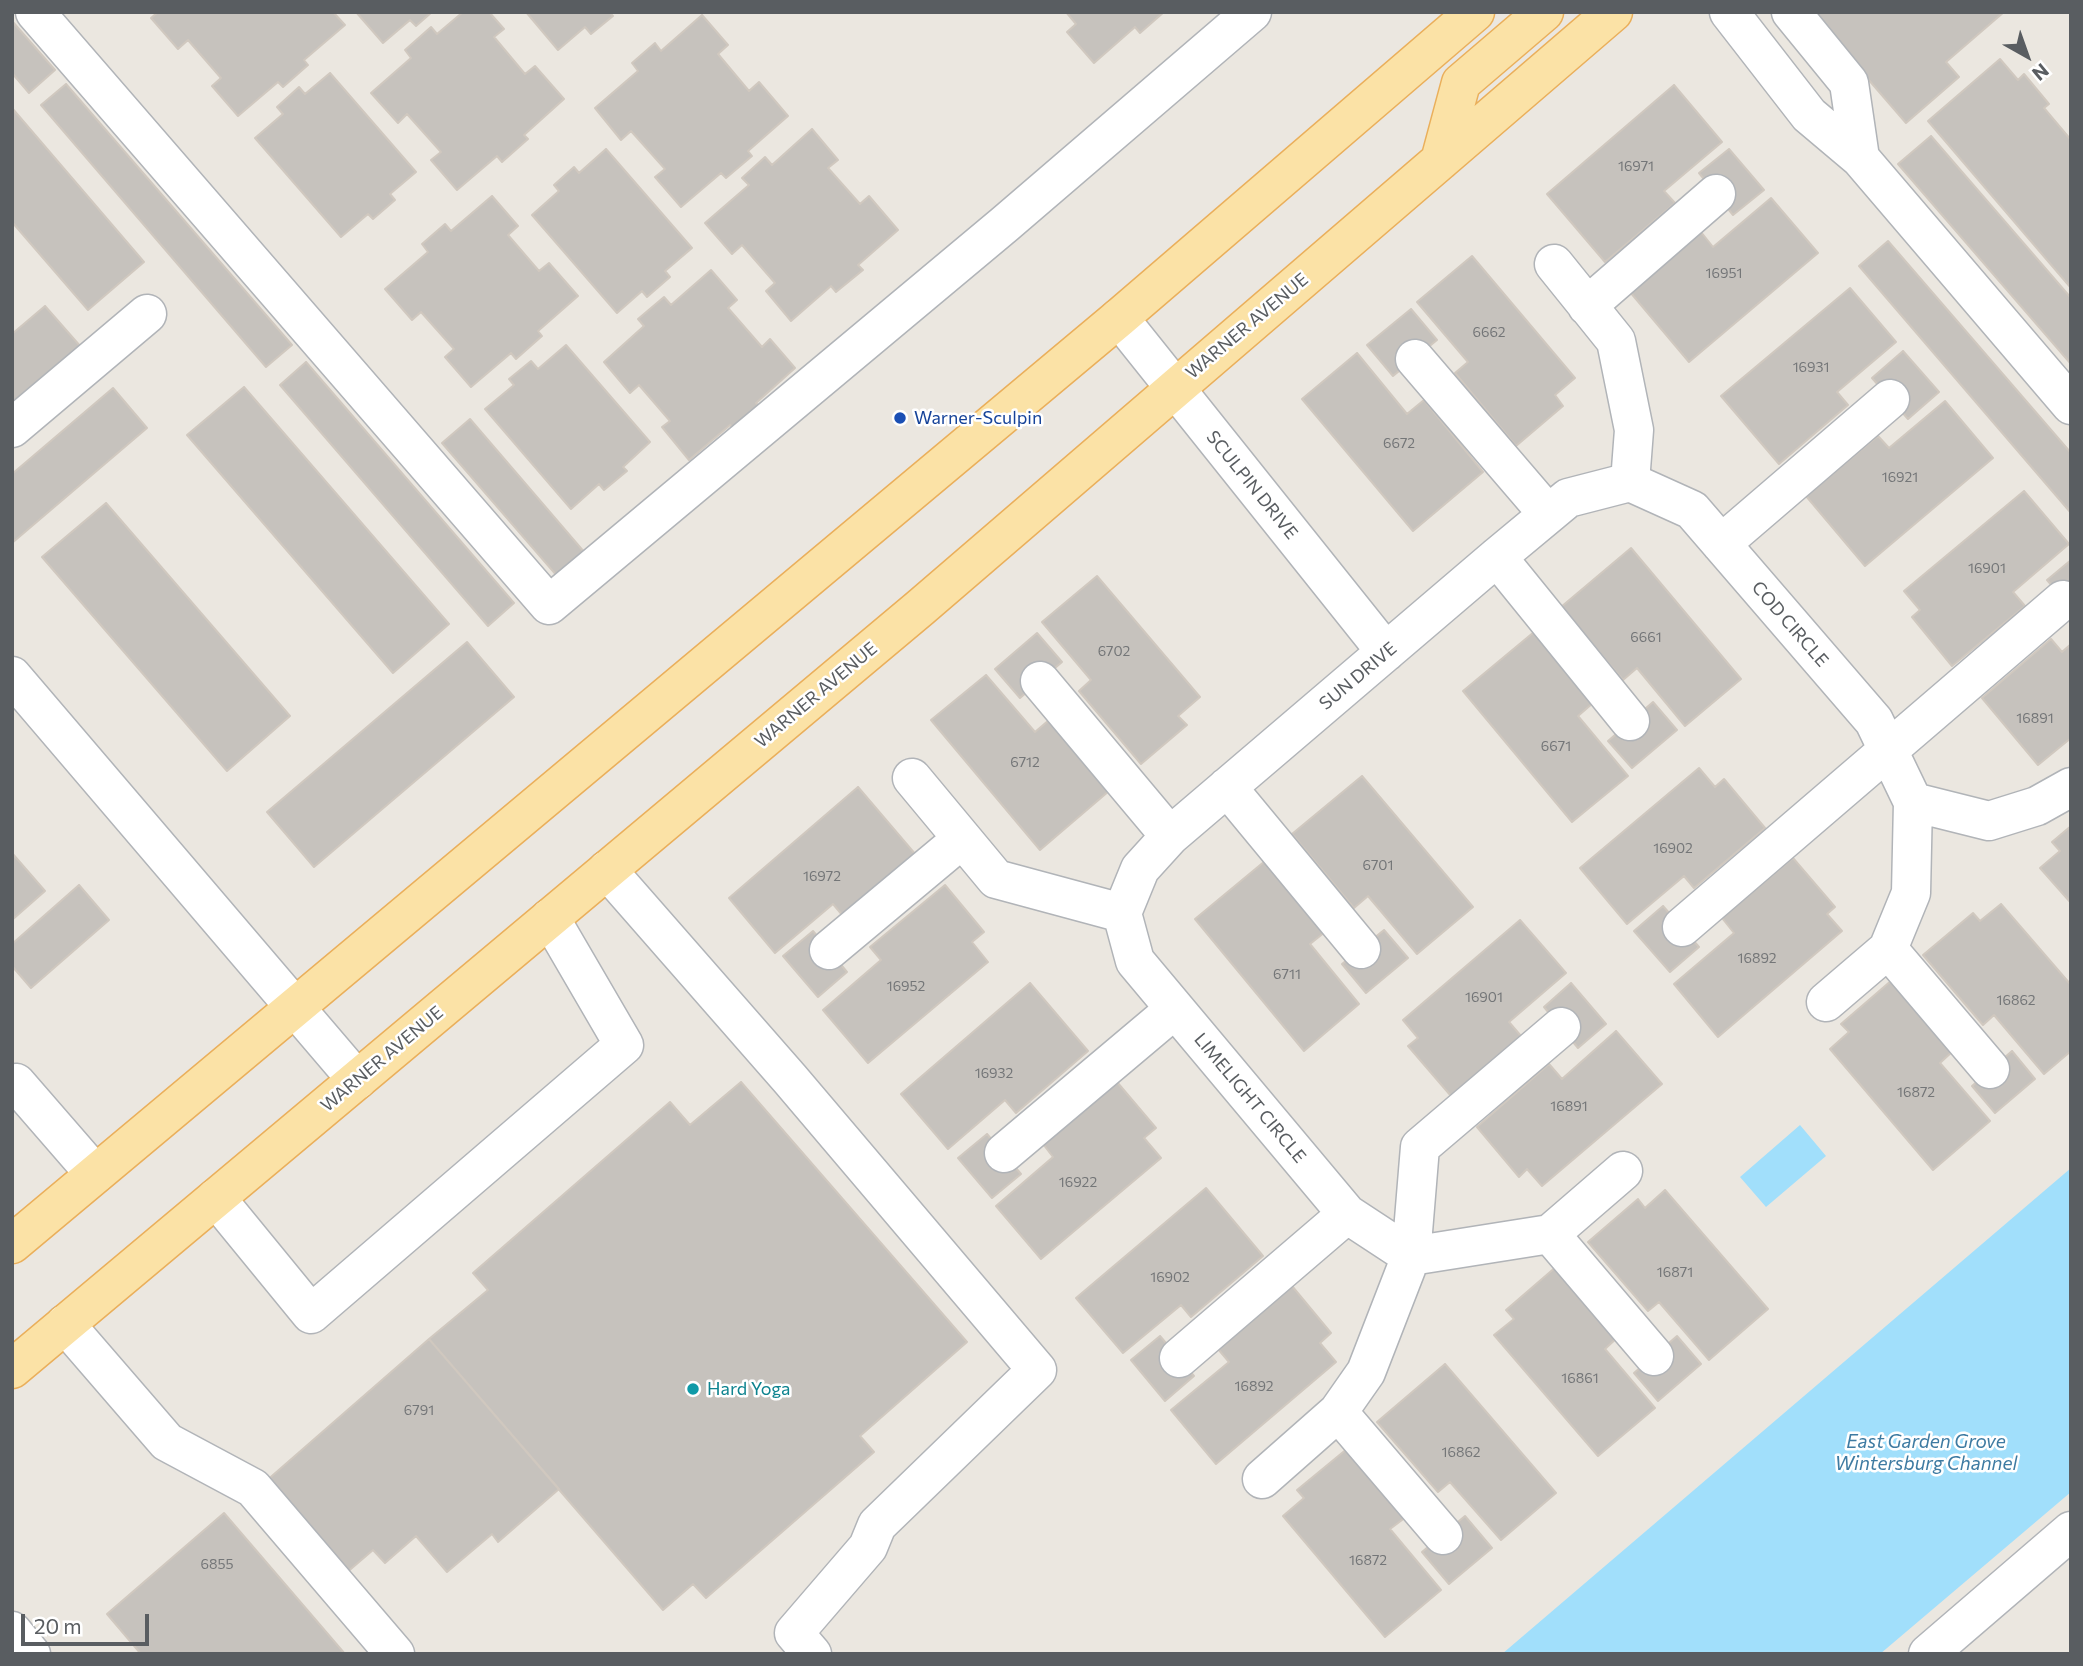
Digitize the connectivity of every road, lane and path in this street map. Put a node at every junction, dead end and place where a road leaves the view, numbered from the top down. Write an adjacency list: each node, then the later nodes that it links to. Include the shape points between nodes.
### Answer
1 (35, 12): 2 (street, via 549,605)
2 (1252, 12)
3 (1475, 12): 14 (main road)
4 (1544, 12): 9 (main road, via 1461,83)
5 (1613, 12): 9 (main road, WARNER AVENUE)
6 (1729, 12): 8 (street, via 1809,116)
7 (1791, 12): 8 (street, via 1849,83)
8 (1860, 158): 18 (street)
9 (1440, 161): 16 (main road, WARNER AVENUE)
10 (1716, 194): 12 (street)
11 (1555, 264): 12 (street)
12 (1587, 306): 20 (street, via 1616,341 1634,430)
13 (147, 314): 19 (street)
14 (1119, 318): 16 (street, SCULPIN DRIVE); 44 (main road)
15 (1415, 359): 21 (street)
16 (1174, 388): 25 (street, SCULPIN DRIVE); 36 (main road, WARNER AVENUE)
17 (1890, 398): 22 (street)
18 (2071, 405)
19 (12, 428)
20 (1630, 482): 21 (street, SUN DRIVE, via 1568,498); 22 (street, COD CIRCLE, via 1692,510)
21 (1548, 514): 23 (street, SUN DRIVE)
22 (1721, 544): 29 (street, COD CIRCLE, via 1874,721)
23 (1497, 557): 25 (street, SUN DRIVE); 28 (street)
24 (2063, 600): 29 (street)
25 (1386, 652): 31 (street, SUN DRIVE)
26 (12, 676): 44 (street)
27 (1040, 681): 34 (street)
28 (1630, 721)
29 (1889, 751): 33 (street, COD CIRCLE); 39 (street)
30 (912, 778): 35 (street)
31 (1227, 787): 34 (street, SUN DRIVE); 41 (street)
32 (2071, 787): 33 (street, via 2037,806 1989,821)
33 (1913, 802): 40 (street, via 1911,893)
34 (1170, 836): 37 (street, SUN DRIVE, via 1140,869)
35 (962, 839): 37 (street, via 996,878); 42 (street)
36 (607, 870): 38 (main road, WARNER AVENUE); 67 (street, via 1037,1370 877,1525 868,1546)
37 (1122, 913): 45 (street, LIMELIGHT CIRCLE, via 1135,961)
38 (550, 918): 48 (main road, WARNER AVENUE); 53 (street, via 624,1045 311,1314)
39 (1682, 927)
40 (1888, 948): 43 (street); 47 (street)
41 (1361, 949)
42 (829, 950)
43 (1826, 1002)
44 (294, 1008): 48 (street); 52 (main road)
45 (1175, 1009): 50 (street); 54 (street, LIMELIGHT CIRCLE)
46 (1560, 1027): 57 (street, via 1420,1147)
47 (1990, 1069)
48 (357, 1080): 53 (main road, WARNER AVENUE)
49 (16, 1083): 52 (street)
50 (1004, 1153)
51 (1623, 1171): 55 (street)
52 (95, 1174): 56 (main road)
53 (216, 1198): 58 (main road, WARNER AVENUE)
54 (1348, 1214): 57 (street, LIMELIGHT CIRCLE); 60 (street)
55 (1550, 1234): 57 (street); 59 (street)
56 (12, 1244)
57 (1411, 1256): 62 (street, via 1366,1372)
58 (65, 1324): 61 (main road, WARNER AVENUE); 69 (street, via 167,1442 253,1488)
59 (1654, 1356)
60 (1179, 1358)
61 (12, 1369)
62 (1338, 1412): 63 (street); 65 (street)
63 (1262, 1479)
64 (2071, 1531): 70 (street)
65 (1443, 1535)
66 (12, 1631): 68 (street)
67 (793, 1647)
68 (31, 1654)
69 (396, 1654)
70 (1928, 1654)

